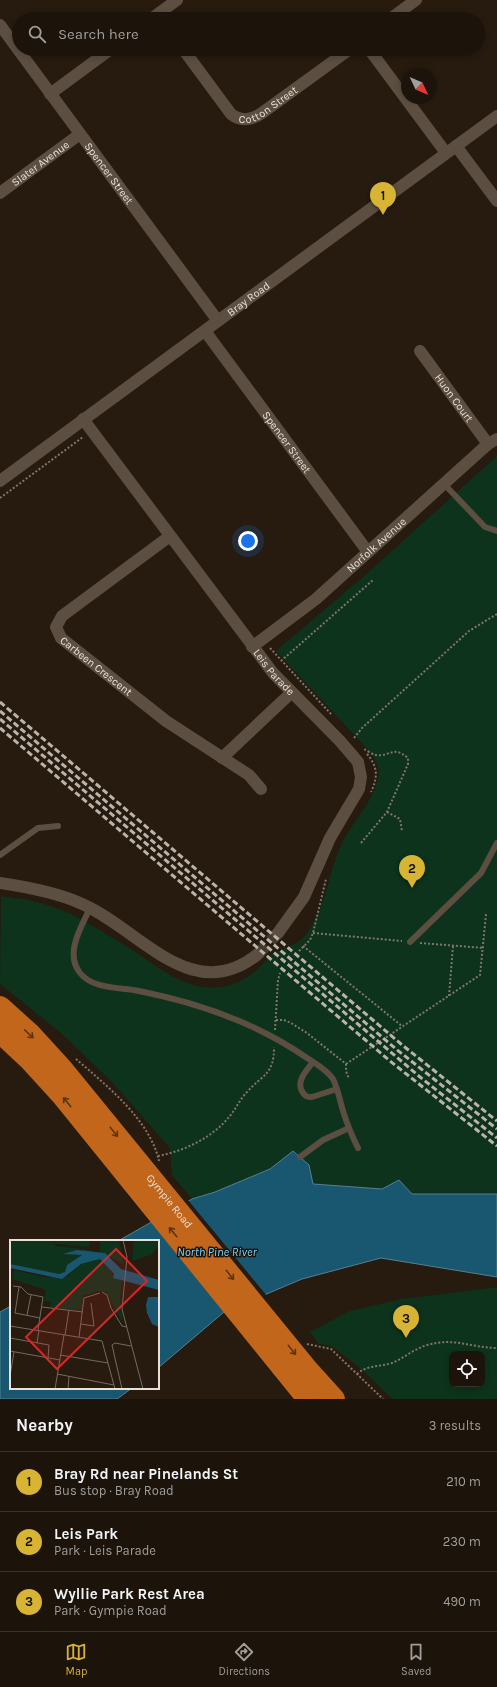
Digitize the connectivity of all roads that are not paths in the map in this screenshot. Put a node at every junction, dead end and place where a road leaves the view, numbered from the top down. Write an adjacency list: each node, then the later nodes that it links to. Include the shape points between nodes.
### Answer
1 (177, 0): 3 (street)
2 (416, 0): 4 (street)
3 (163, 12)
4 (400, 12)
5 (0, 25): 6 (street, Spencer Street)
6 (12, 42)
7 (22, 56): 12 (street, Spencer Street)
8 (102, 56): 12 (street)
9 (188, 56): 10 (street, Cotton Street, via 231,114 248,120 262,113)
10 (340, 56)
11 (374, 56): 16 (street)
12 (50, 94): 14 (street, Spencer Street)
13 (497, 116): 15 (street, Bray Road)
14 (80, 134): 17 (street, Slater Avenue); 19 (street, Spencer Street)
15 (456, 146): 16 (street, Bray Road); 18 (street)
16 (446, 153): 19 (street, Bray Road)
17 (0, 193)
18 (497, 201)
19 (218, 321): 20 (street, Bray Road)
20 (205, 331): 22 (street, Bray Road); 28 (street, Spencer Street)
21 (420, 351): 23 (street, Huon Court)
22 (83, 419): 24 (street, Bray Road); 27 (street, Leis Parade)
23 (492, 442): 25 (street, Norfolk Avenue)
24 (0, 481)
25 (444, 484): 26 (lane, via 485,527); 28 (street, Norfolk Avenue)
26 (497, 531)
27 (170, 536): 29 (street, Leis Parade); 31 (street, Carbeen Crescent, via 62,616 56,628 61,638 160,717)
28 (368, 552): 29 (street, Norfolk Avenue, via 316,599)
29 (252, 647): 30 (street, Leis Parade)
30 (291, 693): 31 (street); 38 (street, Leis Parade, via 353,755 358,762 361,777 359,789 330,838 304,897)
31 (222, 758): 32 (street, Carbeen Crescent, via 249,775)
32 (261, 789)
33 (58, 826): 35 (lane, via 38,828)
34 (497, 843): 39 (lane, via 480,873)
35 (0, 855)
36 (0, 883): 37 (street, via 50,892)
37 (90, 908): 40 (street, via 160,954 198,972 227,972); 43 (lane, via 77,937 74,951 76,967 85,978 101,985 138,990 218,1012 261,1030)
38 (278, 933)
39 (410, 942)
40 (258, 954)
41 (0, 1007): 48 (highway, Gympie Road, one-way to 48, via 30,1034 62,1069)
42 (0, 1032): 48 (highway, Gympie Road, one-way to 42)
43 (313, 1062): 44 (lane, via 329,1075); 44 (lane, via 300,1081 304,1094 312,1097)
44 (337, 1089): 45 (lane)
45 (349, 1128): 46 (lane); 47 (lane, via 323,1140)
46 (358, 1148)
47 (300, 1157)
48 (153, 1194): 49 (highway, Gympie Road)
49 (268, 1336): 50 (highway, Gympie Road); 51 (highway, Gympie Road, one-way to 51)
50 (308, 1399)
51 (334, 1399)

